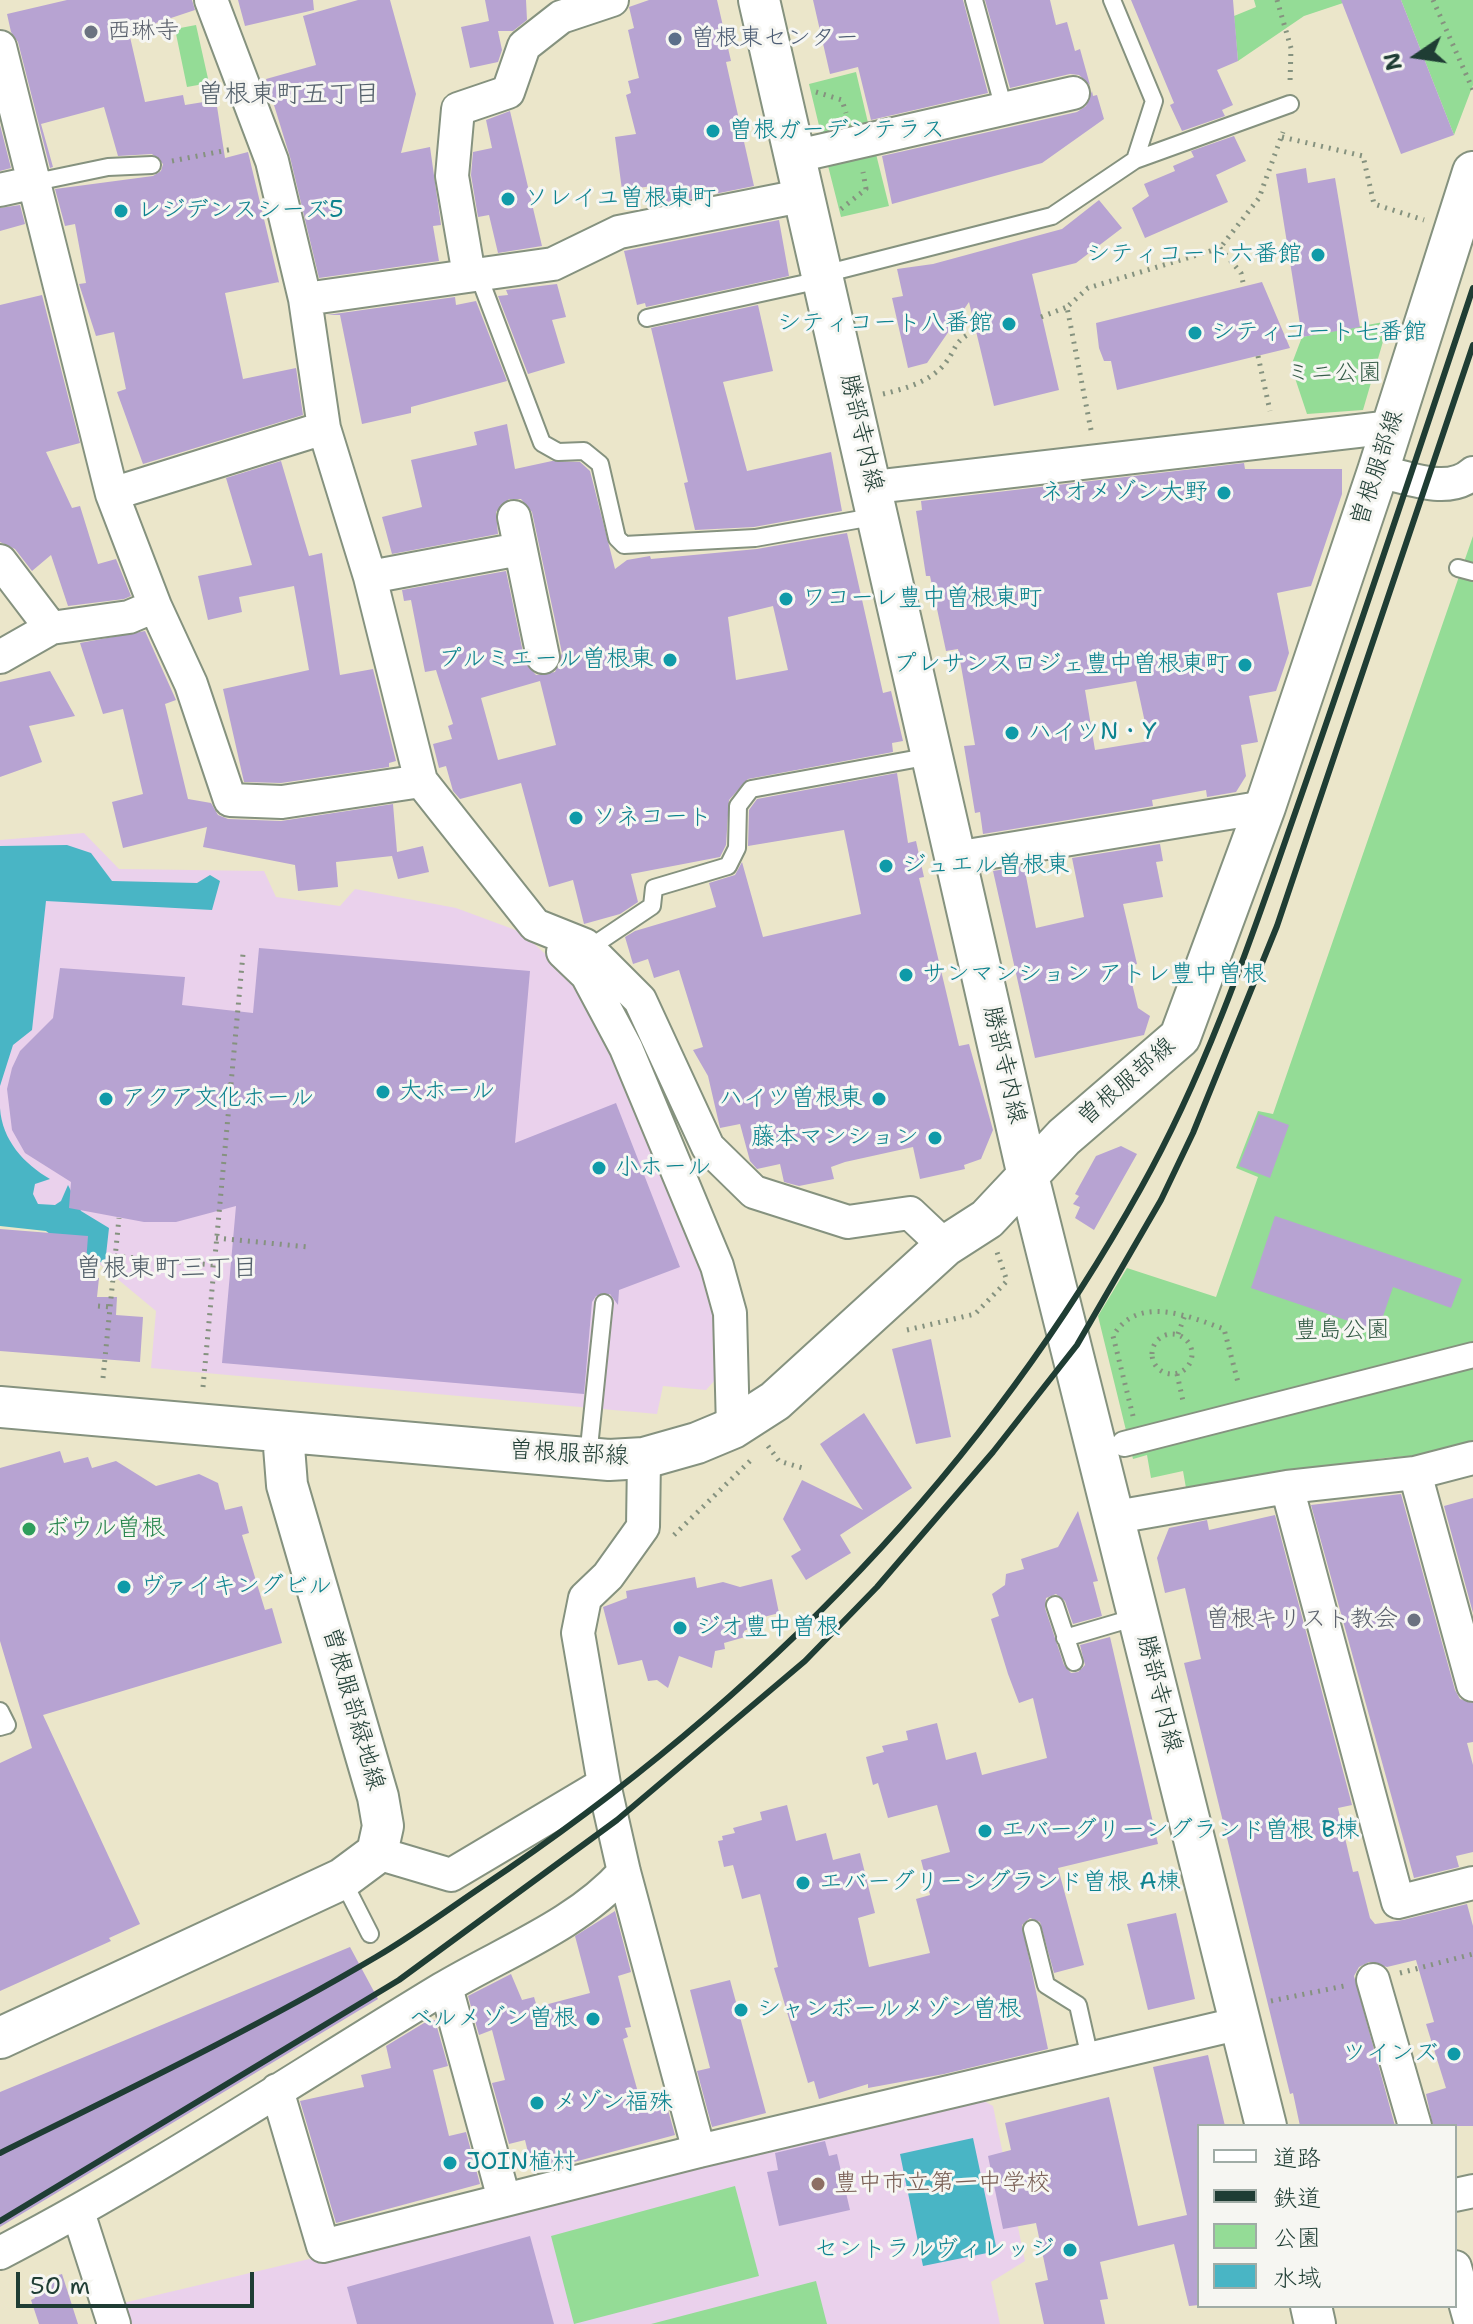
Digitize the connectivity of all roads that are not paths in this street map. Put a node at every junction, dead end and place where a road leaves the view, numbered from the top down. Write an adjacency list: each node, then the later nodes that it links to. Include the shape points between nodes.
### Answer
1 (211, 0): 19 (street, via 265,142)
2 (612, 0): 17 (street, via 561,17 524,46 508,92 458,109 452,176)
3 (759, 0): 10 (street, 勝部寺内線)
4 (974, 0): 9 (lane)
5 (1112, 0): 11 (lane, via 1154,101)
6 (0, 47): 14 (street)
7 (1073, 93): 9 (street)
8 (1290, 104): 11 (lane)
9 (1004, 109): 10 (street)
10 (797, 156): 16 (street, 勝部寺内線)
11 (1135, 160): 18 (lane, via 1052,216)
12 (152, 165): 14 (lane, via 108,167)
13 (1473, 172): 21 (street, 曽根服部線)
14 (36, 182): 15 (street); 25 (street)
15 (0, 190)
16 (806, 195): 17 (street, via 619,232 553,264); 18 (street, 勝部寺内線)
17 (473, 275): 19 (street); 26 (lane, via 542,443 558,452 584,451 600,464 617,538 624,545 755,538)
18 (824, 276): 20 (lane); 26 (street, 勝部寺内線)
19 (305, 299): 22 (street)
20 (647, 318)
21 (1392, 427): 23 (street, 曽根服部線); 26 (street, via 1097,459)
22 (324, 428): 25 (street); 30 (street)
23 (1378, 471): 24 (street, via 1450,486); 37 (street, 曽根服部線)
24 (1473, 473)
25 (112, 494): 31 (street)
26 (877, 502): 35 (street, 勝部寺内線)
27 (514, 517): 28 (street)
28 (520, 549): 30 (street); 34 (street)
29 (0, 561): 32 (street)
30 (370, 577): 36 (street)
31 (155, 606): 32 (street, via 129,617); 36 (street, via 191,684 230,800 282,802)
32 (51, 628): 33 (street)
33 (0, 657)
34 (543, 657)
35 (933, 756): 38 (street, 勝部寺内線); 40 (lane, via 751,789 738,806 737,848 728,866 654,888 652,906)
36 (421, 781): 39 (street)
37 (1265, 807): 38 (street); 41 (street, 曽根服部線, via 1180,1037 1064,1137)
38 (955, 858): 41 (street, 勝部寺内線)
39 (535, 925): 40 (street); 47 (street, via 587,975 626,1048 717,1266)
40 (588, 949): 42 (street, via 640,1000 708,1147 754,1192 848,1222 910,1213)
41 (1028, 1176): 42 (street, 曽根服部線, via 987,1219); 54 (street, 勝部寺内線)
42 (945, 1246): 47 (street, 曽根服部線, via 775,1401)
43 (604, 1303): 49 (lane)
44 (1473, 1355): 48 (street)
45 (0, 1407): 46 (street)
46 (283, 1434): 49 (street, 曽根服部線); 63 (street, 曽根服部緑地線, via 287,1485 378,1797 383,1826)
47 (750, 1437): 50 (street, 曽根服部線)
48 (1131, 1443)
49 (588, 1457): 50 (street, 曽根服部線)
50 (644, 1458): 62 (street, via 643,1527 585,1598 578,1633)
51 (1473, 1458): 52 (street)
52 (1415, 1473): 53 (street); 59 (street)
53 (1287, 1487): 54 (street); 66 (street, via 1398,1902)
54 (1116, 1517): 56 (street, 勝部寺内線)
55 (1055, 1605): 57 (lane)
56 (1140, 1616): 57 (lane); 71 (street, 勝部寺内線)
57 (1065, 1638): 58 (lane)
58 (1074, 1662)
59 (1473, 1685)
60 (0, 1711): 61 (lane, via 7,1725)
61 (0, 1727)
62 (604, 1784): 63 (street, via 451,1875); 64 (street)
63 (377, 1853): 65 (street)
64 (624, 1872): 70 (street, via 601,1898); 77 (street)
65 (342, 1879): 68 (lane); 72 (street)
66 (1473, 1883)
67 (1032, 1929): 73 (lane, via 1046,1985 1078,2005)
68 (370, 1934)
69 (1373, 1980): 76 (street)
70 (446, 1987): 74 (street); 78 (street)
71 (1241, 2023): 73 (street); 75 (street, 勝部寺内線)
72 (0, 2038)
73 (1090, 2058): 77 (street)
74 (277, 2090): 78 (street, via 323,2246); 79 (street)
75 (1266, 2124)
76 (1414, 2124)
77 (699, 2151): 78 (street)
78 (504, 2199)
79 (78, 2212): 80 (street); 82 (street)
80 (0, 2253)
81 (1457, 2274): 83 (street)
82 (114, 2324)
83 (1471, 2324)

